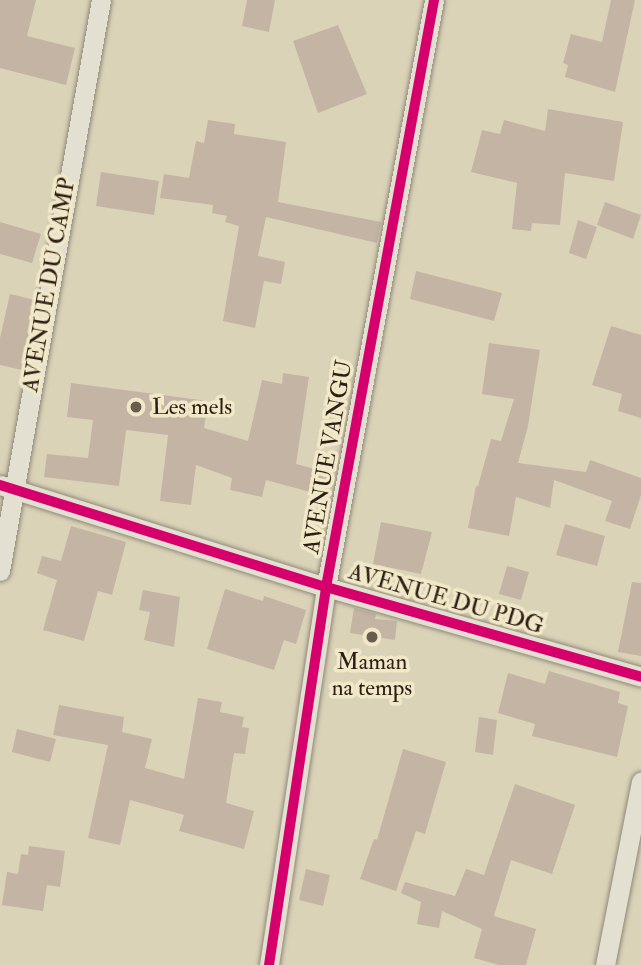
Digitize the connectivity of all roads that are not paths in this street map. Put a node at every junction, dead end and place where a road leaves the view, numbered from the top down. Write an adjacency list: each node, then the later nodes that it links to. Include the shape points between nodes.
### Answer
1 (101, 0): 3 (street, AVENUE DU CAMP)
2 (435, 0): 5 (street, AVENUE VANGU)
3 (7, 487): 4 (street, AVENUE DU CAMP); 5 (street, AVENUE DU PDG)
4 (0, 570)
5 (326, 587): 6 (street, AVENUE DU PDG); 8 (street, AVENUE VANGU)
6 (641, 677)
7 (641, 781): 9 (street)
8 (269, 965)
9 (605, 965)

